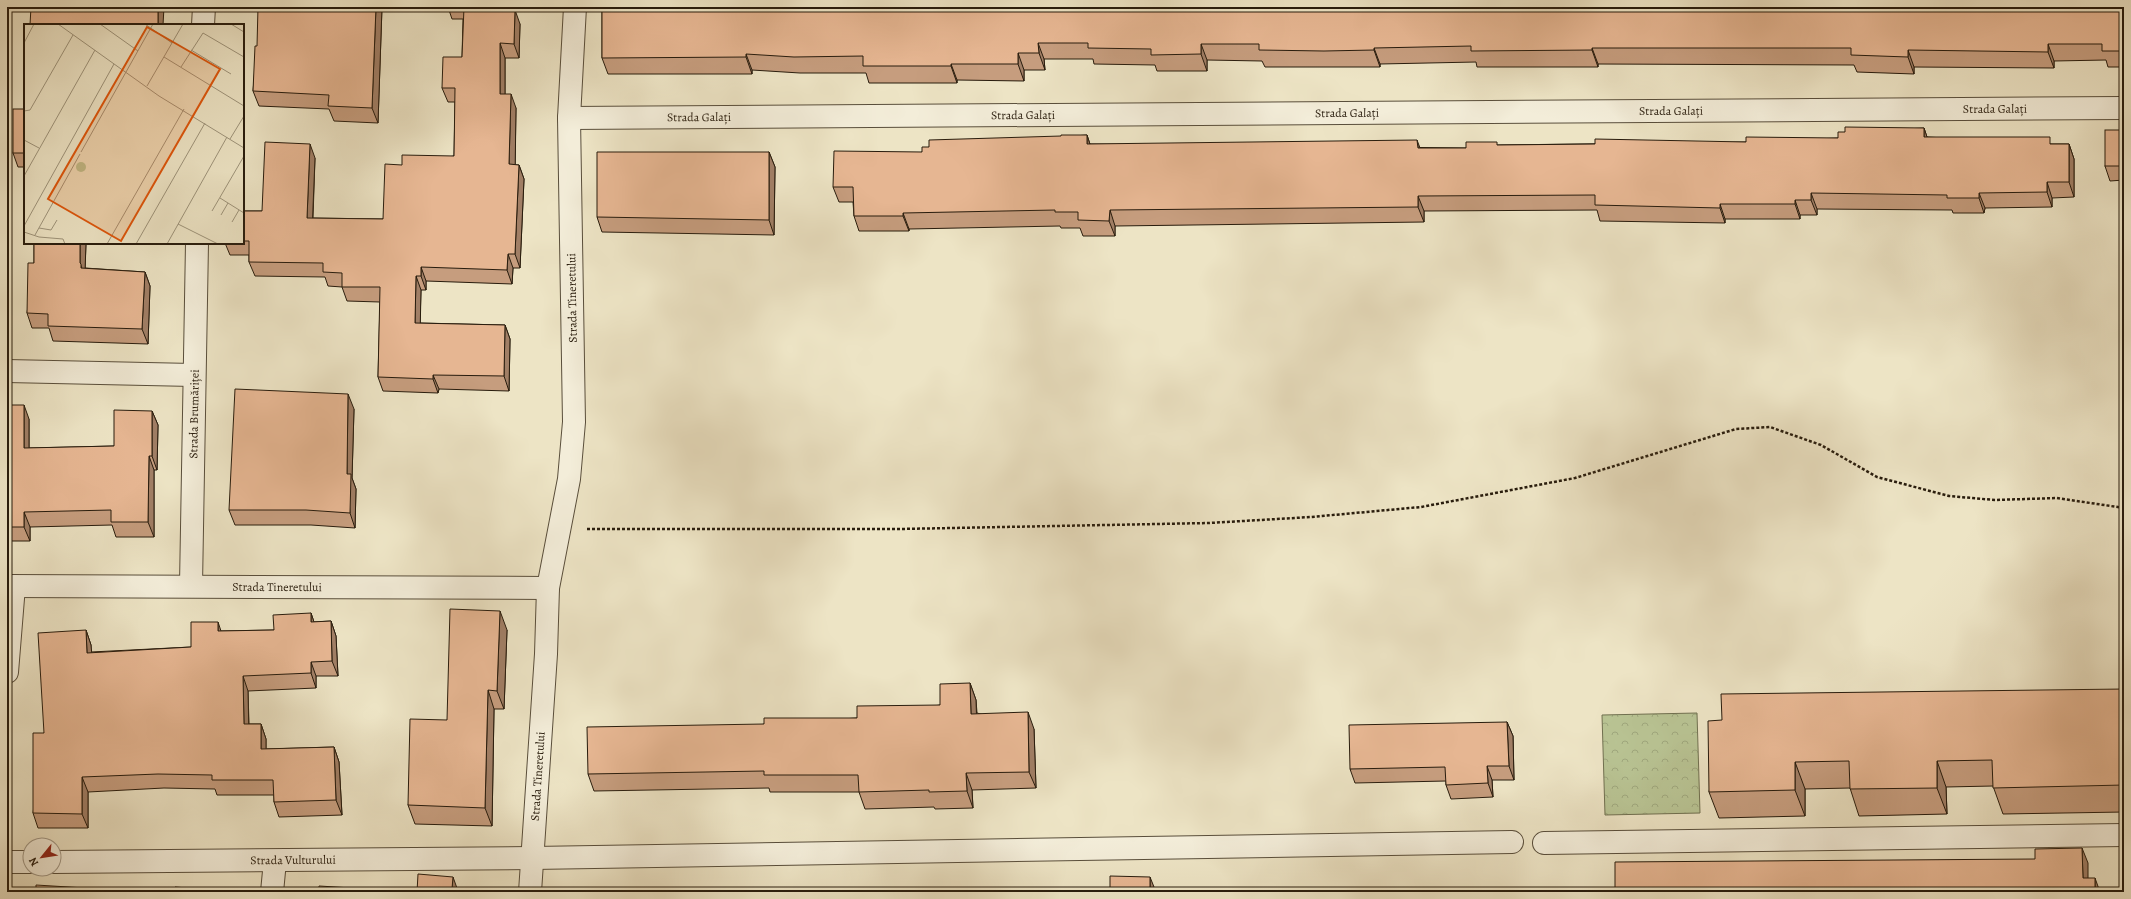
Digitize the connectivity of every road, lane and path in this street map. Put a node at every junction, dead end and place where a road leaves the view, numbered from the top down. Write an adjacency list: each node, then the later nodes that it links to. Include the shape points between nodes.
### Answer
1 (204, 7): 3 (street)
2 (575, 7): 5 (street, Strada Tineretului)
3 (203, 24)
4 (2124, 108): 5 (street, Strada Galați)
5 (569, 118): 10 (street, Strada Tineretului, via 574,422 569,479)
6 (197, 244): 8 (street, Strada Brumăriței)
7 (7, 371): 8 (street)
8 (193, 375): 11 (street, Strada Brumăriței)
9 (2124, 508): 10 (path, via 2057,498 1995,500 1949,496 1877,477 1821,445 1770,427 1736,428 1575,478 1421,507 1311,517 1209,523 908,529)
10 (560, 529): 13 (street, Strada Tineretului)
11 (191, 585): 12 (street, Strada Tineretului); 13 (street, Strada Tineretului)
12 (10, 586): 14 (street)
13 (548, 588): 18 (street, Strada Tineretului)
14 (7, 672)
15 (2124, 835): 17 (street)
16 (1512, 842): 18 (street, Strada Vulturului)
17 (1544, 843)
18 (533, 858): 19 (street, Strada Vulturului); 24 (street, Strada Tineretului)
19 (275, 860): 22 (street, Strada Vulturului); 23 (street)
20 (7, 862): 21 (street)
21 (22, 862)
22 (62, 862)
23 (272, 892)
24 (530, 892)

